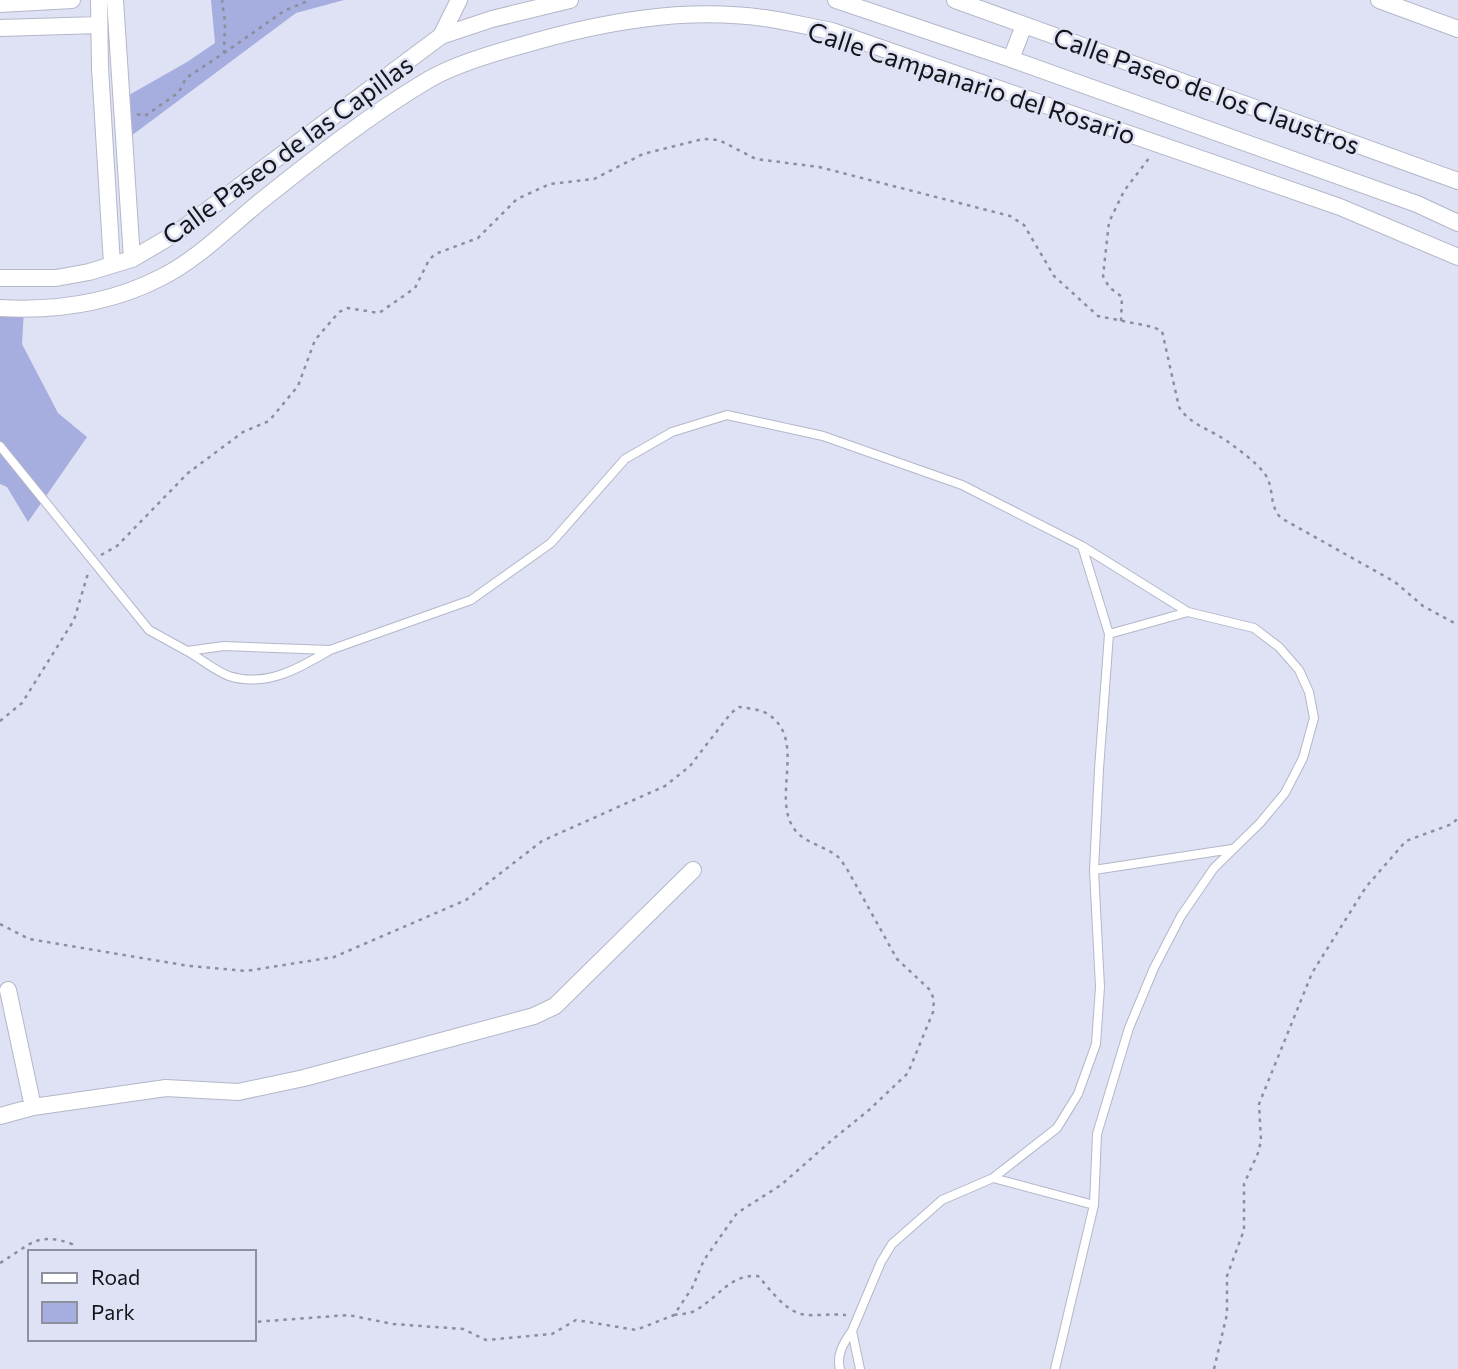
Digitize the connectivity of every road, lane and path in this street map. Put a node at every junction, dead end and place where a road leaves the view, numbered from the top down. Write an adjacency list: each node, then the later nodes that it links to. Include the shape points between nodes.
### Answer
1 (72, 0): 11 (street)
2 (99, 0): 13 (street)
3 (115, 0): 19 (street)
4 (222, 0): 17 (path)
5 (310, 0): 17 (path, via 284,11)
6 (459, 0): 16 (street)
7 (570, 0): 16 (street, Calle Paseo de las Capillas)
8 (836, 0): 18 (street, Calle Paseo de los Claustros)
9 (955, 0): 12 (street, Calle Paseo de los Claustros)
10 (1380, 0): 15 (street)
11 (0, 4)
12 (1024, 24): 18 (street); 23 (street, Calle Paseo de los Claustros)
13 (99, 25): 14 (street); 20 (street)
14 (0, 28)
15 (1458, 29)
16 (441, 36): 26 (street, Calle Paseo de las Capillas, via 178,232)
17 (223, 53): 21 (path, via 186,78 179,92 145,116)
18 (1011, 59): 24 (street, Calle Paseo de los Claustros, via 1417,204)
19 (118, 66): 20 (street); 21 (street)
20 (100, 68): 27 (street)
21 (121, 119): 26 (street)
22 (1160, 144): 25 (street, Calle Campanario del Rosario, via 1340,207); 29 (street, Calle Campanario del Rosario, via 832,31 762,18 692,15 624,20 496,52 432,78 317,156 161,278 92,303); 30 (path, via 1124,191 1109,222 1103,276 1122,297)
23 (1458, 181)
24 (1458, 223)
25 (1458, 257)
26 (132, 259): 27 (street, Calle Paseo de las Capillas)
27 (112, 264): 28 (street, Calle Paseo de las Capillas, via 56,278)
28 (0, 278)
29 (0, 308)
30 (1121, 321): 33 (path, via 1098,316 1054,276 1024,225 1010,216 819,167 756,159 719,141 703,139 643,154 594,178 550,184 517,199 478,238 435,254 415,289 379,313 348,308 340,312 315,340 298,386 269,421 243,432 188,473 117,546); 35 (path, via 1162,331 1184,416 1264,472 1273,507 1281,517 1395,582 1423,606)
31 (0, 446): 33 (lane)
32 (1082, 547): 34 (lane); 36 (lane); 38 (lane, via 962,485 823,436 727,415 672,432 625,459 551,543 471,600)
33 (91, 560): 37 (lane, via 149,630); 39 (path, via 74,620 22,703)
34 (1188, 612): 36 (lane); 41 (lane, via 1254,628 1279,648 1299,670 1314,718 1303,758 1285,793)
35 (1458, 625)
36 (1109, 634): 43 (lane)
37 (187, 650): 38 (lane, via 224,646); 38 (lane, via 229,676 264,680)
38 (330, 650)
39 (0, 722)
40 (1458, 818): 59 (path, via 1406,841 1366,887 1311,973 1259,1104 1261,1141 1244,1184 1244,1230 1227,1276 1227,1314)
41 (1232, 849): 43 (lane); 49 (lane, via 1181,916 1129,1028 1097,1134)
42 (693, 870): 46 (street, via 555,1006 534,1016 238,1092 166,1088)
43 (1094, 870): 48 (lane, via 1100,987 1096,1044 1078,1094 1057,1128)
44 (0, 924): 52 (path, via 29,939 189,966 246,971 334,957 466,900 542,841 665,786 690,766 739,707 764,712 787,742 787,811 794,829 838,857 897,959 929,989 933,1012 908,1073 781,1185 737,1213)
45 (8, 990): 46 (street)
46 (33, 1107): 47 (street)
47 (0, 1116)
48 (993, 1178): 49 (lane); 53 (lane, via 942,1200 892,1244)
49 (1094, 1205): 58 (lane)
50 (75, 1250): 51 (path, via 57,1238 43,1238)
51 (0, 1263)
52 (674, 1315): 53 (path, via 694,1312 744,1275 758,1276 787,1307 802,1314); 54 (path, via 636,1330 576,1320 552,1334 486,1340 463,1329 348,1315)
53 (858, 1318): 55 (lane)
54 (256, 1322)
55 (852, 1331): 56 (lane, via 842,1345); 57 (lane)
56 (840, 1369)
57 (860, 1369)
58 (1055, 1369)
59 (1214, 1369)

